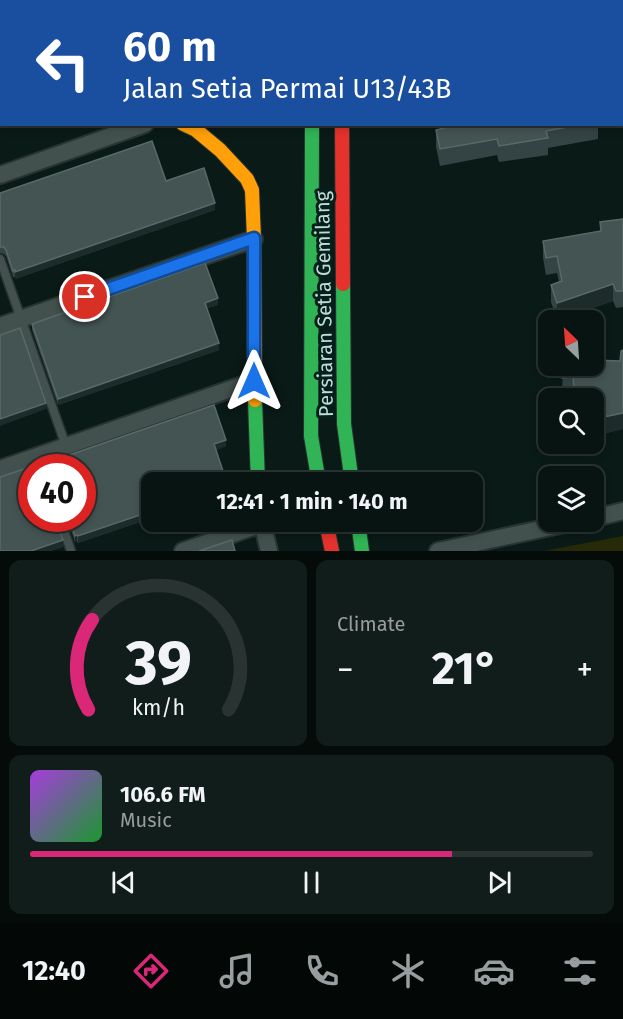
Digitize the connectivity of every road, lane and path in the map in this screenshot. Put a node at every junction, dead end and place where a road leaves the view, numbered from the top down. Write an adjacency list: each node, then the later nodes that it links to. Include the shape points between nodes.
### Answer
1 (139, 126): 5 (street)
2 (187, 126): 6 (street, via 220,150 247,179 253,198)
3 (312, 126): 16 (street, Persiaran Setia Gemilang, via 311,436)
4 (342, 126): 17 (street, Persiaran Setia Gemilang, via 344,424)
5 (0, 175)
6 (254, 238): 8 (street); 10 (street)
7 (0, 259): 8 (lane)
8 (21, 318): 9 (street); 11 (lane)
9 (0, 326)
10 (254, 381): 11 (street); 15 (street)
11 (66, 446): 12 (street)
12 (54, 454)
13 (18, 465): 14 (street)
14 (0, 468)
15 (258, 472)
16 (318, 472)
17 (351, 472)
18 (623, 512): 19 (street)
19 (604, 516)
20 (538, 530): 31 (street)
21 (64, 532): 26 (lane)
22 (237, 532): 27 (street)
23 (264, 532): 28 (street)
24 (329, 532): 29 (street)
25 (359, 532): 30 (street)
26 (71, 551)
27 (183, 551)
28 (268, 551)
29 (332, 551)
30 (362, 551)
31 (438, 551)

